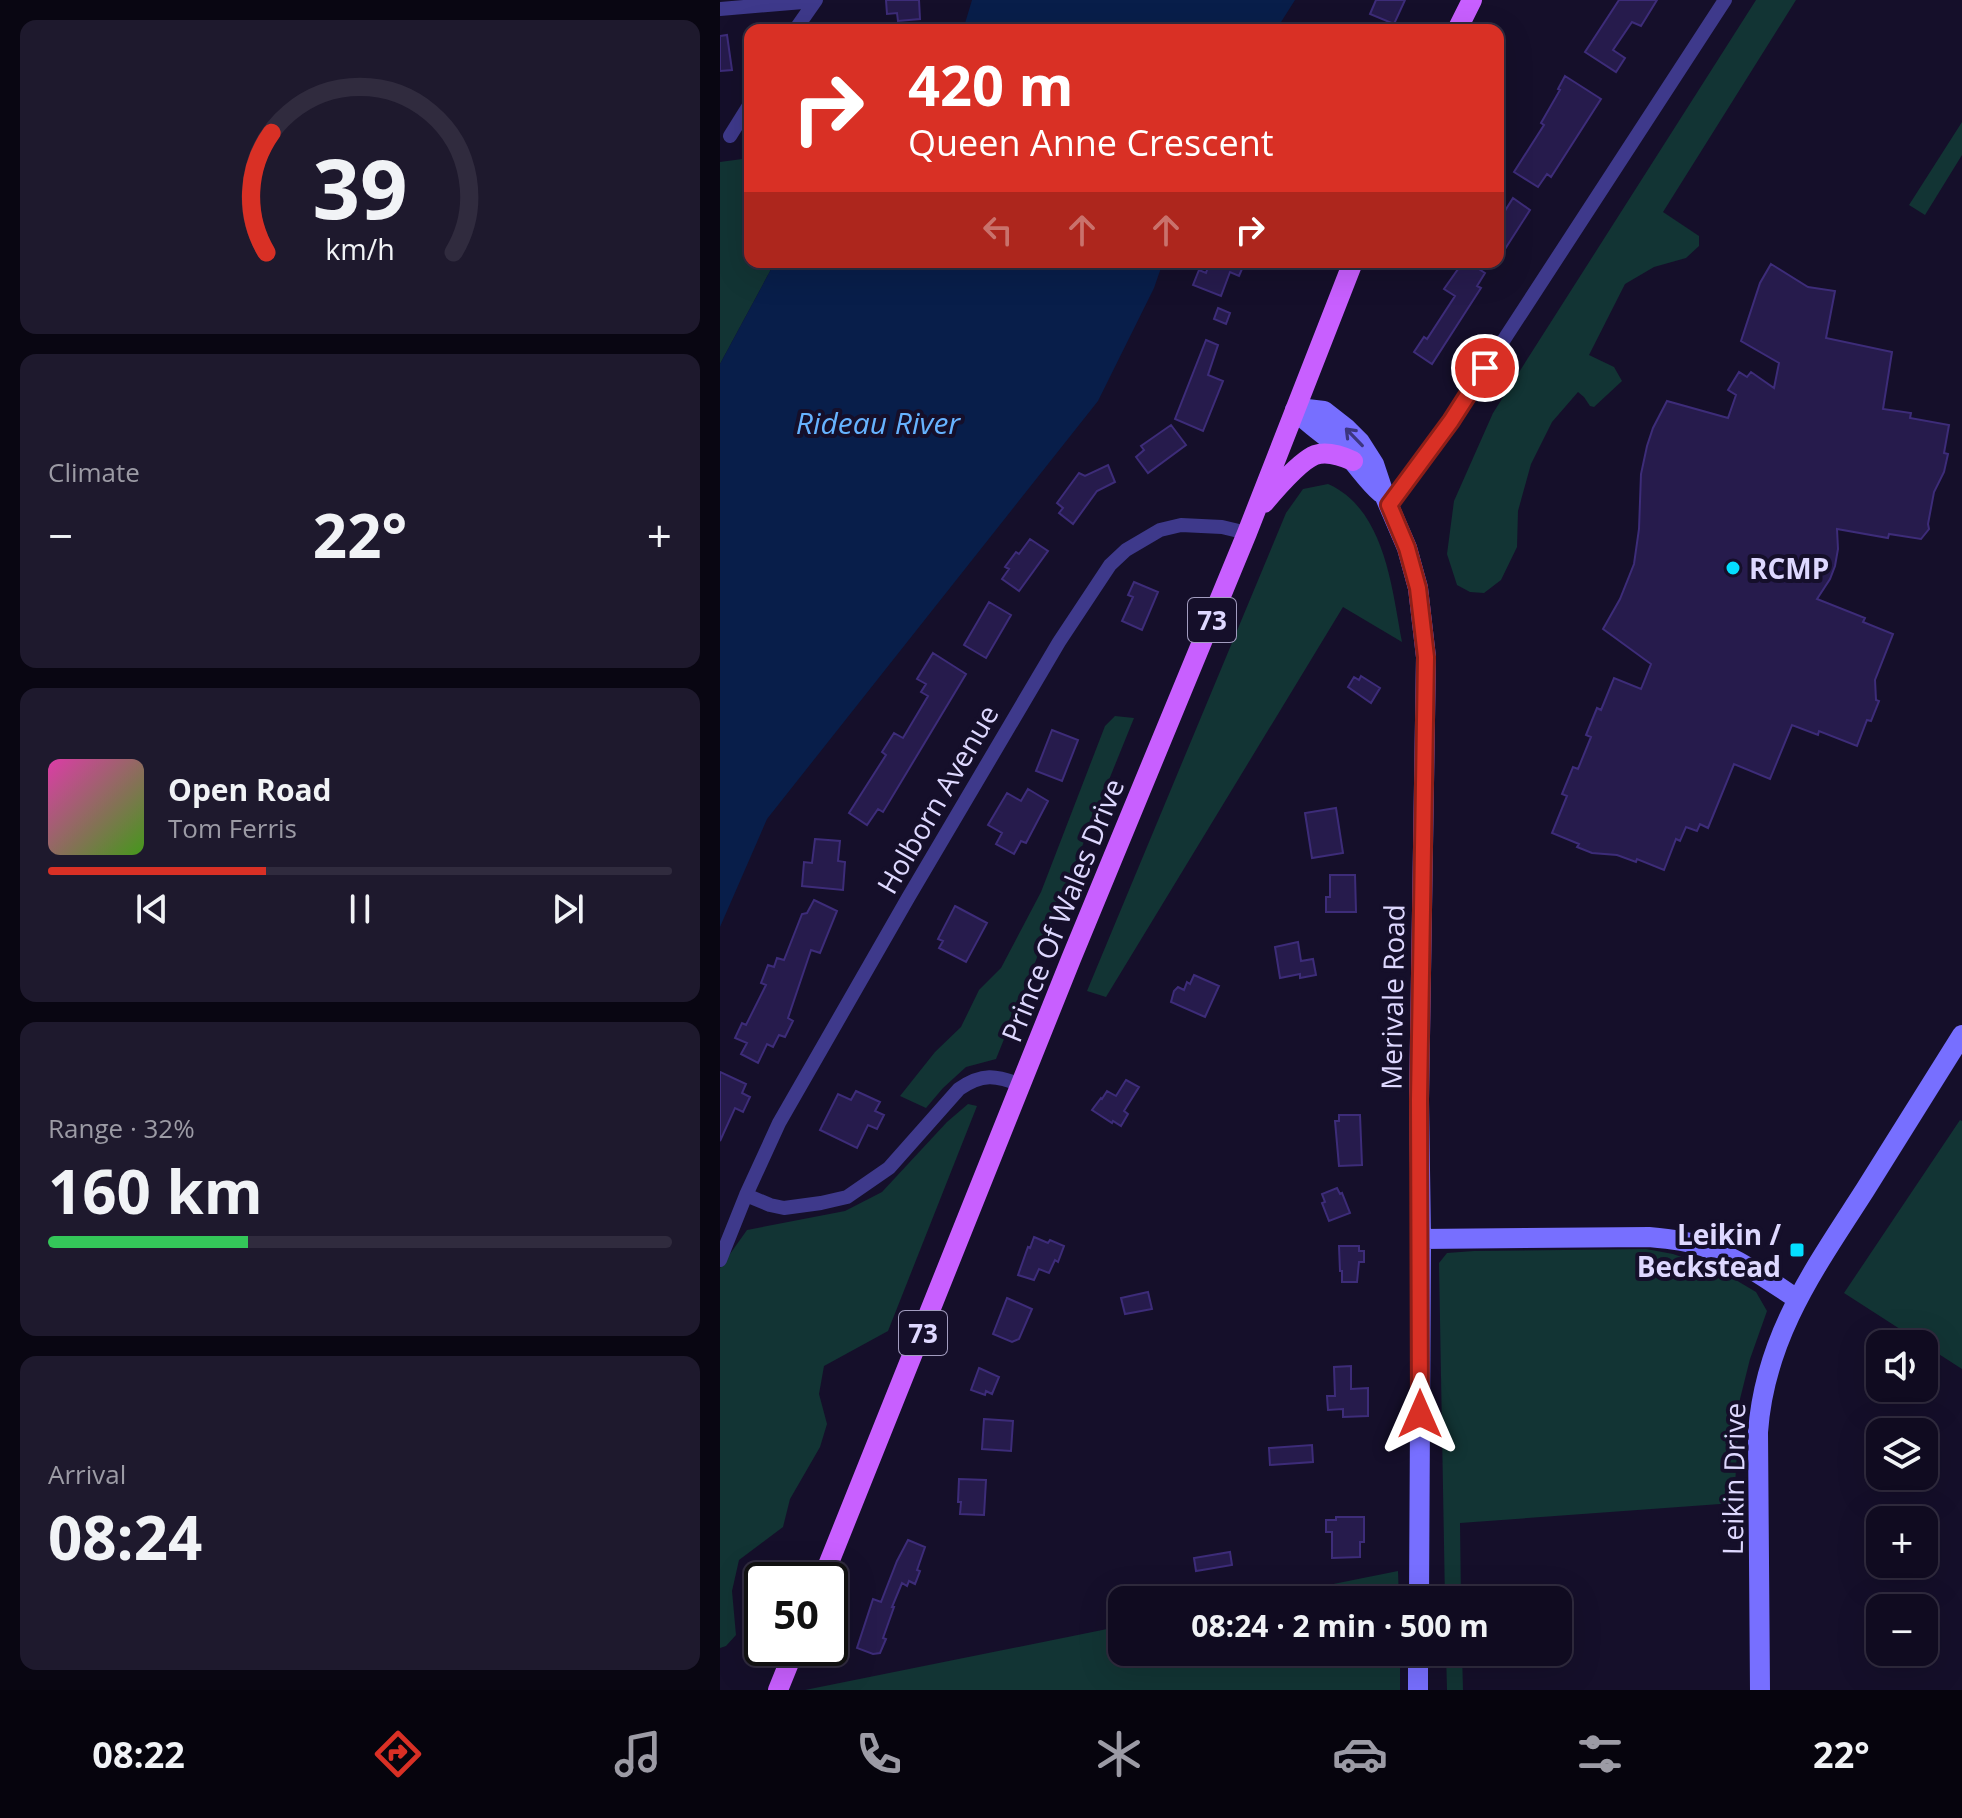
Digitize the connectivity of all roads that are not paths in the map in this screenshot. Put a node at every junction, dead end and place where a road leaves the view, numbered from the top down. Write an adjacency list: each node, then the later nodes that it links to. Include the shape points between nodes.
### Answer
1 (816, 0): 4 (street); 5 (street)
2 (1472, 0): 6 (main road)
3 (1725, 0): 12 (street, via 1451,421)
4 (720, 9)
5 (799, 24)
6 (1460, 24)
7 (744, 114): 8 (street)
8 (730, 136)
9 (1351, 268): 10 (main road, Prince Of Wales Drive / 73)
10 (1295, 410): 11 (main road, Merivale Road); 12 (main road, Merivale Road, one-way to 10, via 1370,456 1347,429 1324,411); 13 (main road, Prince Of Wales Drive / 73)
11 (1353, 461): 12 (main road, Merivale Road); 13 (main road, via 1313,456 1272,494)
12 (1387, 501): 17 (main road, Merivale Road, via 1418,588 1426,657)
13 (1250, 526): 15 (main road, Prince Of Wales Drive / 73); 16 (street, Holborn Avenue, via 1181,525 1160,530 1110,565 908,898 779,1123)
14 (1962, 1035): 19 (main road, Leikin Drive)
15 (1021, 1085): 16 (street, via 990,1077 966,1084 889,1168 847,1197 784,1208); 20 (main road, Prince Of Wales Drive / 73)
16 (746, 1195): 18 (street, Holborn Avenue)
17 (1421, 1239): 19 (main road, via 1675,1240 1713,1250); 21 (main road, Merivale Road)
18 (720, 1260)
19 (1797, 1299): 26 (main road, Leikin Drive, via 1773,1357 1760,1411)
20 (829, 1562)
21 (1419, 1586)
22 (788, 1666): 24 (main road)
23 (1418, 1666): 25 (main road)
24 (778, 1690)
25 (1418, 1690)
26 (1760, 1690)

